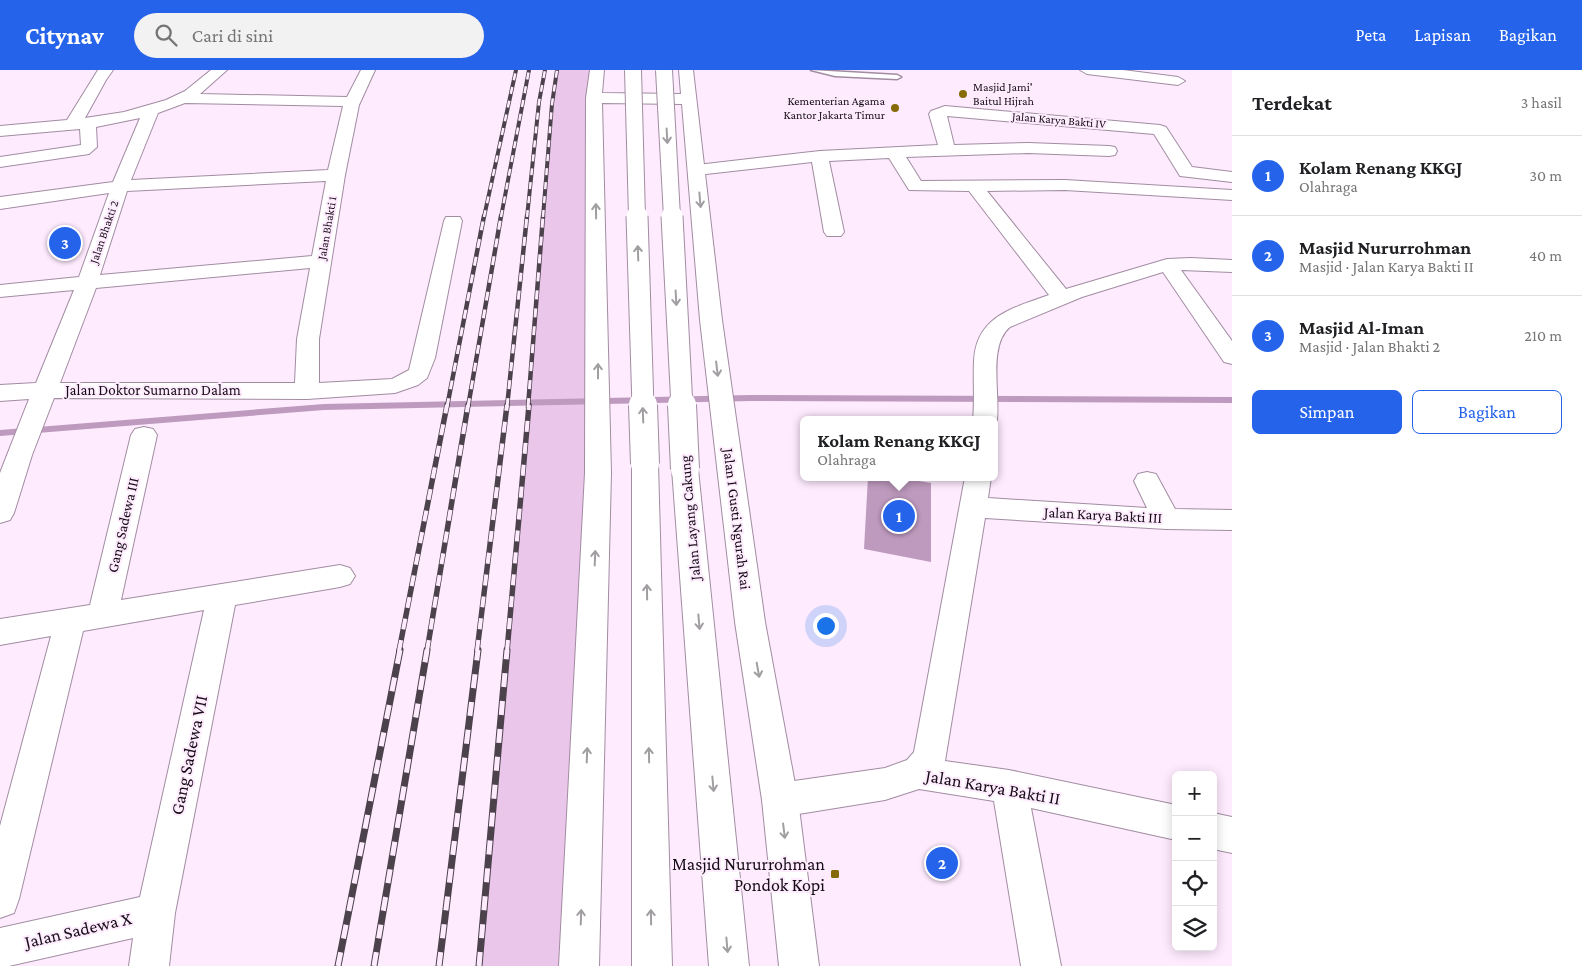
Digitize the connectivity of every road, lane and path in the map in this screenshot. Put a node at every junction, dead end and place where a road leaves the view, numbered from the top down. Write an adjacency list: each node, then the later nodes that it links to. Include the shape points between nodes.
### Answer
1 (106, 70): 17 (street, via 99,78)
2 (220, 70): 12 (street)
3 (368, 70): 15 (street, Jalan Bhakti 1)
4 (597, 70): 13 (street)
5 (633, 70): 67 (street, one-way to 5, bridge, via 645,464)
6 (664, 70): 68 (street, Jalan Layang Cakung, one-way to 68, bridge, via 685,469)
7 (686, 70): 14 (street, Jalan I Gusti Ngurah Rai)
8 (815, 70): 10 (lane)
9 (1087, 70): 11 (street)
10 (897, 77)
11 (1178, 81)
12 (182, 98): 15 (street); 16 (street)
13 (594, 98): 14 (street); 66 (street, one-way to 13, via 598,473)
14 (689, 99): 24 (street, Jalan I Gusti Ngurah Rai)
15 (352, 102): 25 (street, Jalan Bhakti 1)
16 (152, 109): 17 (street); 27 (street)
17 (81, 124): 18 (street); 23 (street, via 90,147)
18 (0, 130)
19 (944, 150): 20 (street, via 1028,148); 21 (street); 26 (street, Jalan Karya Bakti IV, via 946,146 937,114 945,111 1147,128 1160,130 1186,172)
20 (1109, 151)
21 (895, 153): 22 (street); 28 (street, via 915,186)
22 (820, 156): 24 (street); 32 (street)
23 (0, 162)
24 (698, 170): 58 (street, Jalan I Gusti Ngurah Rai, one-way to 58, via 710,320 750,622)
25 (336, 175): 27 (street); 33 (street, Jalan Bhakti 1)
26 (1232, 177)
27 (120, 186): 30 (street, Jalan Bhakti 2); 36 (street, Jalan Bhakti 2)
28 (974, 186): 29 (street, via 1056,185); 38 (street)
29 (1232, 195)
30 (0, 203)
31 (453, 221): 40 (street, Jalan Doktor Sumarno Dalam, via 419,372 395,386)
32 (834, 232)
33 (321, 261): 36 (street); 40 (street, Jalan Bhakti 1, via 308,338)
34 (1168, 265): 35 (street); 38 (street); 39 (street)
35 (1232, 266)
36 (88, 281): 37 (street); 42 (street, Jalan Bhakti 2)
37 (0, 291)
38 (1062, 297): 43 (street, via 1012,316 994,328 987,343)
39 (1232, 358)
40 (307, 390): 42 (street, Jalan Doktor Sumarno Dalam)
41 (0, 393): 42 (street, Jalan Doktor Sumarno Dalam)
42 (41, 400): 48 (street, Jalan Bhakti 2, via 18,455)
43 (986, 415)
44 (144, 435): 53 (street, Gang Sadewa III)
45 (1147, 480): 49 (street)
46 (977, 481): 47 (street)
47 (974, 507): 49 (street, Jalan Karya Bakti III); 56 (street, via 930,757)
48 (0, 513)
49 (1166, 519): 50 (street, Jalan Karya Bakti III)
50 (1232, 520)
51 (340, 576): 52 (street)
52 (222, 596): 53 (street); 63 (street, Gang Sadewa VII)
53 (103, 615): 54 (street)
54 (70, 620): 55 (street); 62 (street)
55 (0, 632)
56 (919, 773): 57 (street, Jalan Karya Bakti II); 58 (street, Jalan Karya Bakti II, via 885,784)
57 (1008, 787): 59 (street, Jalan Karya Bakti II); 70 (street)
58 (780, 800): 69 (street, Jalan I Gusti Ngurah Rai, one-way to 69)
59 (1172, 822)
60 (1217, 832): 61 (street)
61 (1232, 835)
62 (0, 899)
63 (156, 913): 64 (street, Jalan Sadewa X); 65 (street, Gang Sadewa VII)
64 (0, 948)
65 (149, 966)
66 (579, 966)
67 (652, 966)
68 (729, 966)
69 (799, 966)
70 (1041, 966)

